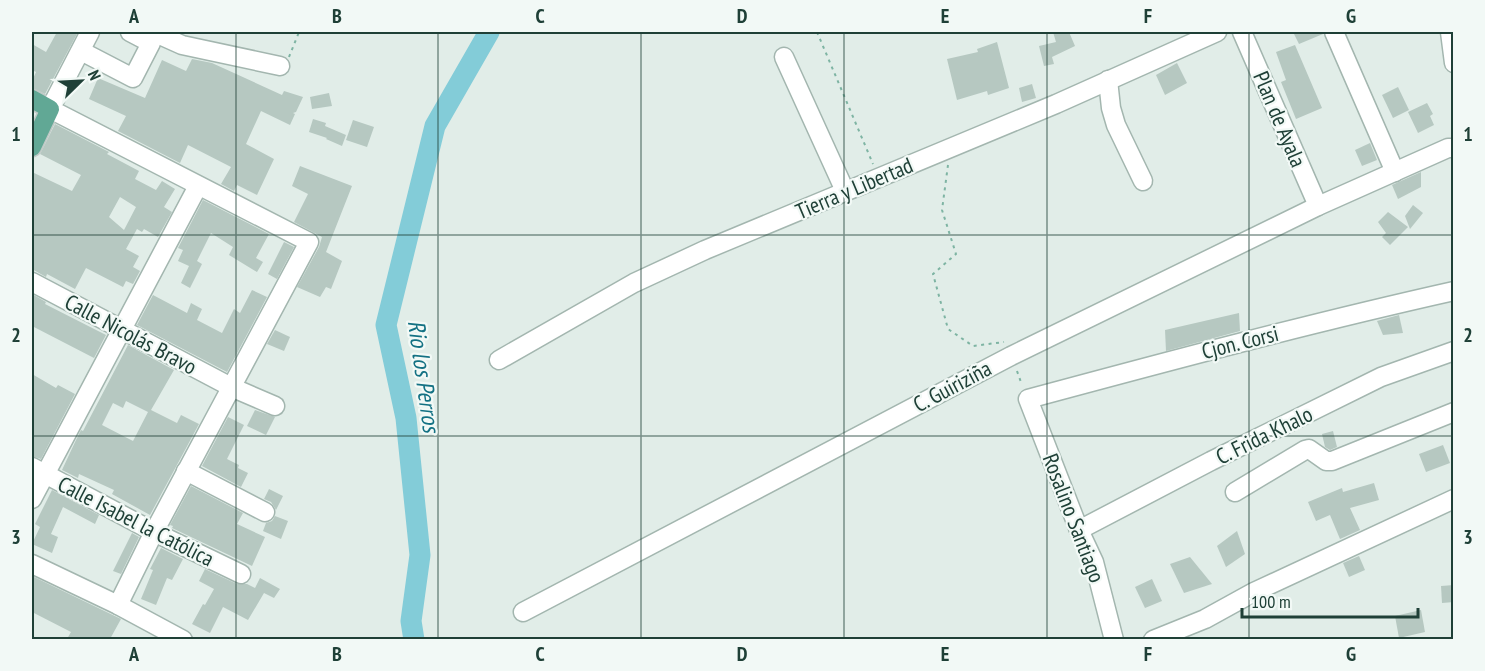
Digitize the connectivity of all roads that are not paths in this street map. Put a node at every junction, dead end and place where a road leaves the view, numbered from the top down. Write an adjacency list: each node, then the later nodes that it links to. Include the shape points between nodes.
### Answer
1 (90, 32): 8 (street)
2 (130, 32): 8 (street, via 151,43 133,78)
3 (153, 32): 11 (street, via 182,45)
4 (1217, 32): 12 (street, Tierra y Libertad)
5 (1242, 32): 21 (street, Plan de Ayala)
6 (1334, 32): 17 (street)
7 (1450, 32): 10 (street)
8 (81, 51): 14 (street)
9 (784, 57): 20 (street)
10 (1454, 63)
11 (280, 66)
12 (1108, 80): 18 (street, via 1116,125); 20 (street, Tierra y Libertad)
13 (32, 99): 14 (main road)
14 (50, 109): 15 (main road); 19 (street)
15 (32, 147)
16 (1454, 148): 17 (street, C. Guiriziña)
17 (1392, 173): 21 (street, C. Guiriziña)
18 (1143, 181)
19 (198, 186): 24 (street); 27 (street, via 309,242)
20 (845, 191): 26 (street, Tierra y Libertad, via 634,283)
21 (1318, 206): 42 (street, C. Guiriziña, via 1011,356)
22 (32, 282): 24 (street, Calle Nicolás Bravo)
23 (1454, 291): 28 (street, Cjon. Corsi, via 1173,359)
24 (121, 328): 27 (street, Calle Nicolás Bravo); 31 (street)
25 (1454, 351): 37 (street, C. Frida Khalo, via 1381,377)
26 (499, 360)
27 (231, 387): 29 (street, Calle Nicolás Bravo); 32 (street)
28 (1028, 399): 37 (street, Rosalino Santiago)
29 (275, 406)
30 (1454, 412): 33 (street, via 1332,460 1326,461 1305,450)
31 (38, 471): 34 (street); 38 (street, Calle Isabel la Católica)
32 (186, 471): 36 (street); 38 (street)
33 (1235, 492)
34 (32, 499)
35 (1454, 499): 45 (street, via 1254,592 1205,619)
36 (265, 512)
37 (1079, 530): 44 (street, Rosalino Santiago, via 1094,562)
38 (154, 532): 40 (street, Calle Isabel la Católica); 41 (street)
39 (32, 564): 41 (street)
40 (241, 574)
41 (118, 605): 43 (street)
42 (523, 612)
43 (183, 639)
44 (1114, 639)
45 (1153, 639)

